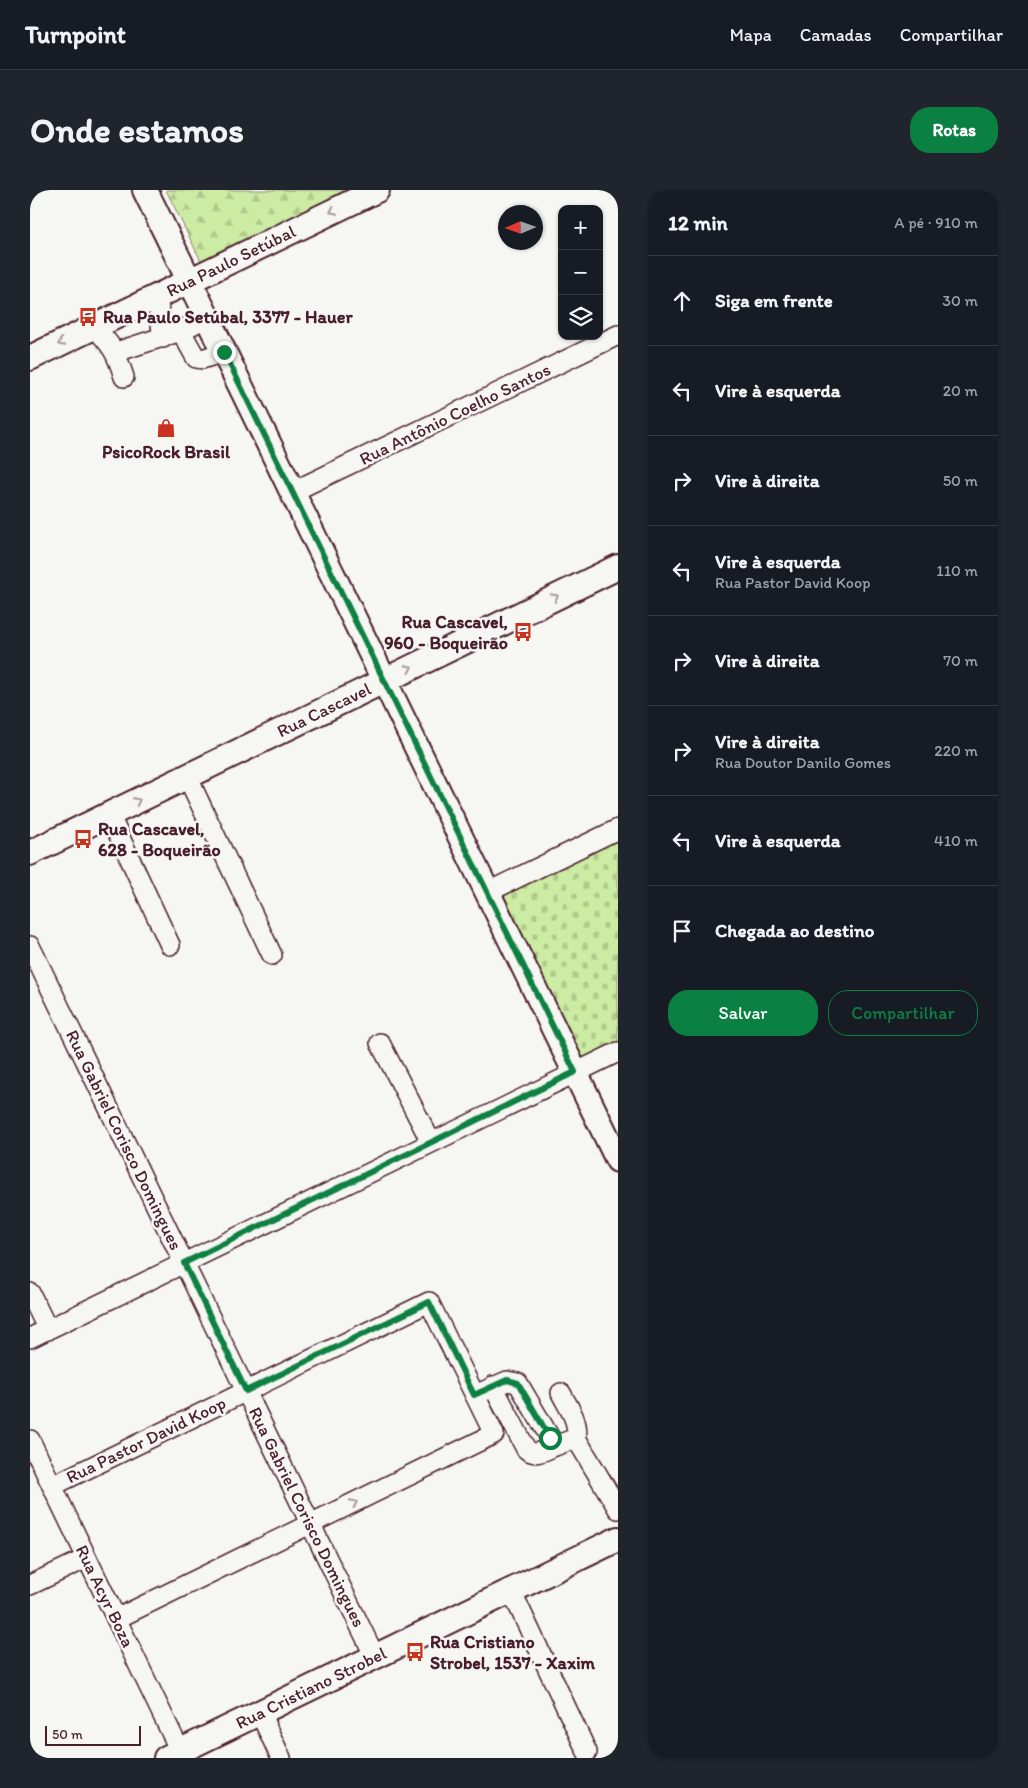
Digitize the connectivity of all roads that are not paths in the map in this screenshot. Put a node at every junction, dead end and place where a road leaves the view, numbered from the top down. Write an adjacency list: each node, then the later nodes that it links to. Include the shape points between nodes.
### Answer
1 (145, 190): 3 (main road)
2 (377, 190): 3 (main road, Rua Paulo Setúbal, one-way to 3)
3 (190, 281): 4 (main road, Rua Paulo Setúbal); 5 (main road)
4 (157, 297): 6 (main road, Rua Paulo Setúbal); 9 (street)
5 (207, 317): 7 (street); 11 (main road)
6 (94, 327): 10 (street); 12 (main road, Rua Paulo Setúbal, one-way to 12)
7 (181, 331): 9 (street); 11 (street, via 196,358)
8 (618, 335): 14 (street, Rua Antônio Coelho Santos)
9 (162, 338): 10 (street)
10 (116, 352): 13 (street)
11 (224, 352): 14 (main road)
12 (30, 358)
13 (124, 377)
14 (292, 492): 16 (main road)
15 (618, 567): 16 (main road, Rua Cascavel, one-way to 15)
16 (384, 680): 17 (main road, Rua Cascavel); 21 (main road)
17 (187, 776): 18 (main road, Rua Cascavel, one-way to 17); 24 (street)
18 (109, 814): 20 (main road, Rua Cascavel); 22 (street)
19 (618, 829): 21 (street)
20 (30, 853)
21 (488, 892): 27 (main road)
22 (170, 945)
23 (30, 946): 30 (street, Rua Gabriel Corisco Domingues)
24 (272, 955)
25 (380, 1043): 28 (street)
26 (618, 1052): 27 (street)
27 (575, 1072): 28 (street); 29 (main road)
28 (431, 1142): 30 (street)
29 (618, 1160)
30 (184, 1263): 32 (street); 35 (street, Rua Gabriel Corisco Domingues)
31 (30, 1293): 32 (street)
32 (48, 1330): 33 (street)
33 (30, 1338)
34 (492, 1386): 37 (street); 40 (street, via 507,1380 518,1383); 40 (street, via 530,1453 537,1454)
35 (246, 1391): 37 (street, Rua Pastor David Koop, via 429,1302); 41 (street, Rua Pastor David Koop); 43 (street, Rua Gabriel Corisco Domingues)
36 (561, 1393): 38 (street, via 577,1423)
37 (474, 1395): 43 (street, one-way to 37, via 494,1434)
38 (576, 1438): 40 (street); 42 (street)
39 (30, 1440): 41 (street, Rua Acyr Boza)
40 (555, 1446)
41 (52, 1486): 45 (street, Rua Acyr Boza)
42 (618, 1509)
43 (310, 1524): 48 (street); 49 (street, Rua Gabriel Corisco Domingues)
44 (618, 1539): 47 (main road, Rua Cristiano Strobel)
45 (87, 1558): 46 (street); 48 (street, Rua Acyr Boza)
46 (30, 1585)
47 (511, 1590): 49 (main road, Rua Cristiano Strobel); 51 (street)
48 (116, 1620): 52 (street, Rua Acyr Boza)
49 (375, 1657): 50 (main road, Rua Cristiano Strobel)
50 (260, 1713): 52 (main road, Rua Cristiano Strobel); 53 (street)
51 (587, 1752)
52 (173, 1755)
53 (281, 1758)

